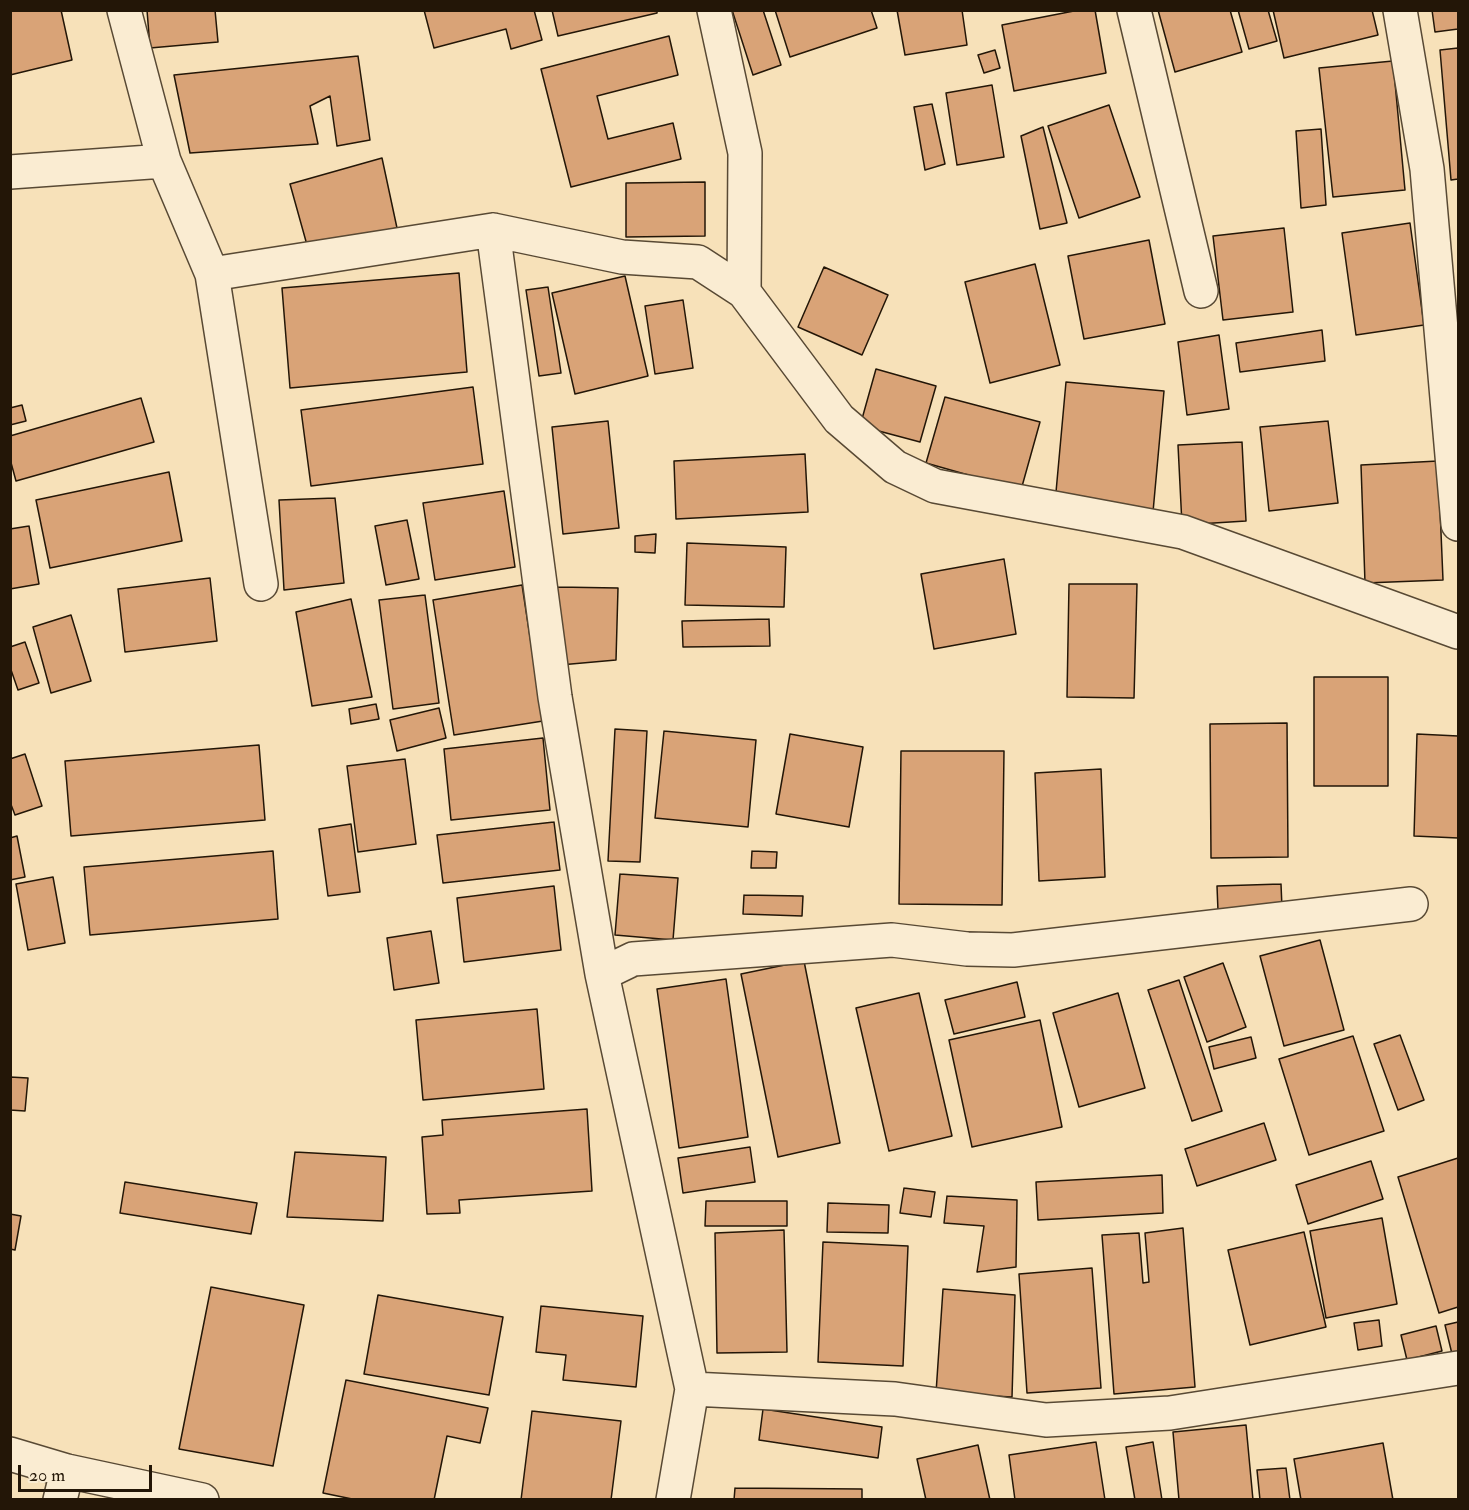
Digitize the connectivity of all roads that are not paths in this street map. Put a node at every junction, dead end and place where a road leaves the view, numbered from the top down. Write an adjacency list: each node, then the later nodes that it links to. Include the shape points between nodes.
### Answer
1 (124, 10): 5 (street)
2 (714, 10): 10 (street, via 745,153)
3 (1134, 10): 9 (street)
4 (1400, 10): 11 (street, via 1427,169)
5 (164, 161): 6 (street); 8 (street)
6 (10, 172)
7 (493, 230): 8 (street); 10 (street, via 622,257 698,262); 15 (street, via 554,687)
8 (212, 274): 12 (street)
9 (1201, 291)
10 (744, 292): 13 (street, via 839,419 905,472 935,486 1183,532)
11 (1458, 524)
12 (261, 584)
13 (1458, 632)
14 (1411, 904): 15 (street, via 1013,950 892,940 633,959)
15 (602, 974): 17 (street)
16 (1458, 1368): 17 (street, via 1170,1413 1046,1420 895,1399)
17 (692, 1389): 21 (street)
18 (10, 1454): 19 (street)
19 (64, 1485): 20 (street)
20 (202, 1500)
21 (673, 1500)

